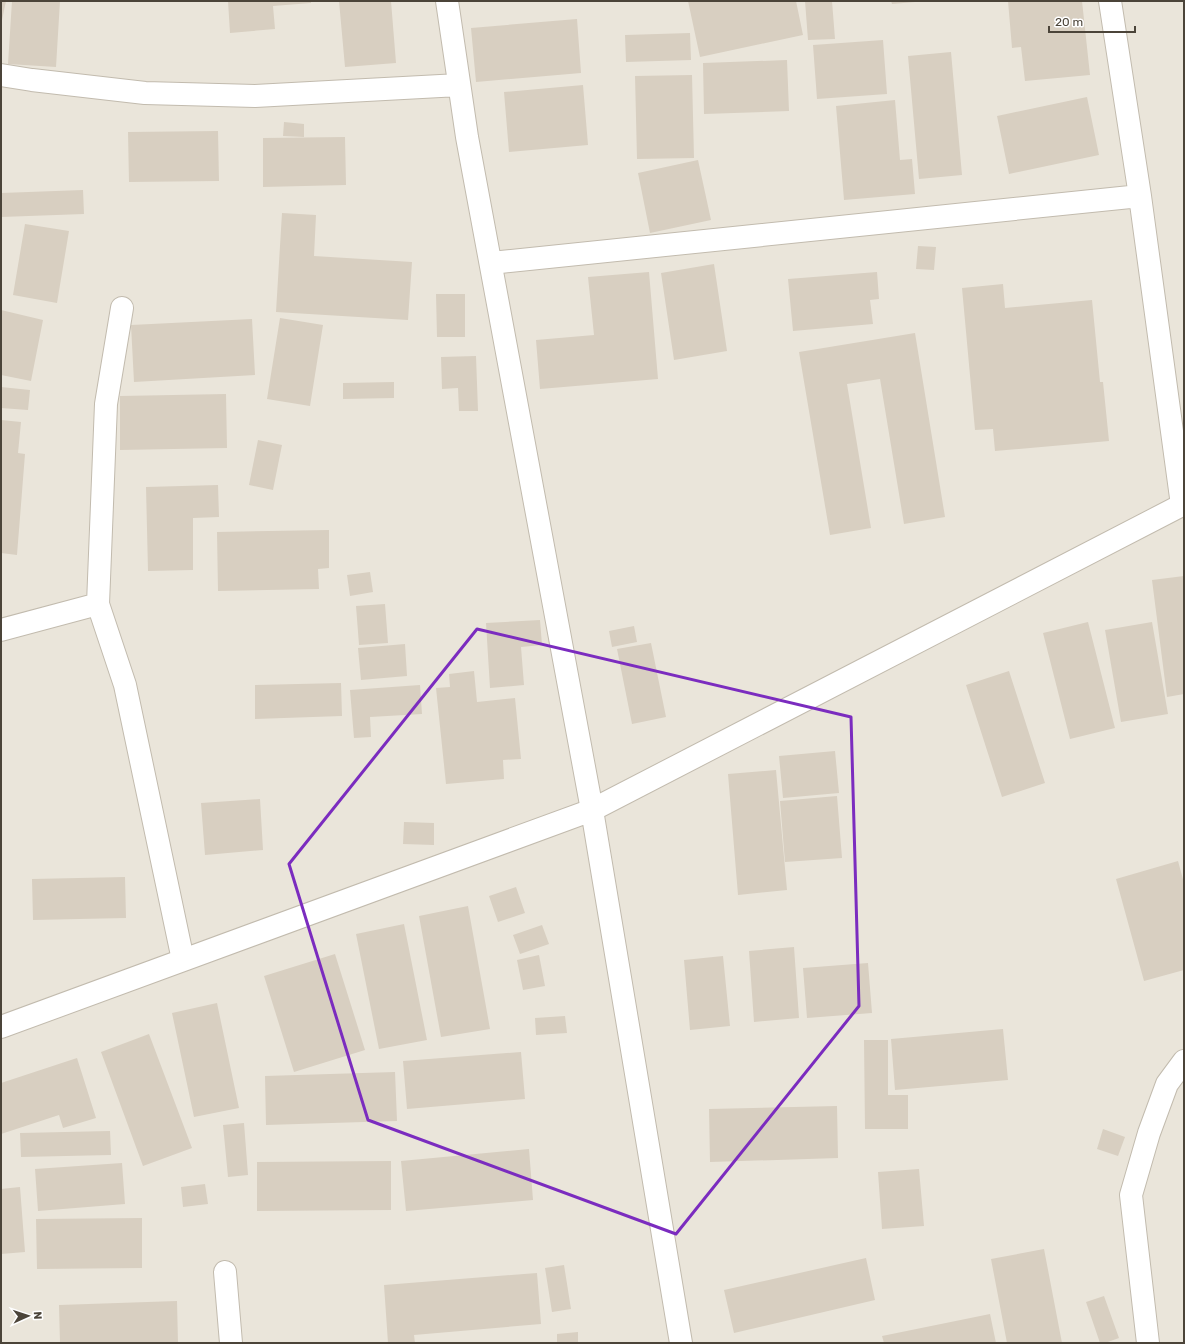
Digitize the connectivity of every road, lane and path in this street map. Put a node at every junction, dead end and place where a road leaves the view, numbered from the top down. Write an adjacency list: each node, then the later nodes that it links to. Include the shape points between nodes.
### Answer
1 (448, 1): 4 (street)
2 (1110, 1): 5 (street)
3 (1, 75): 4 (street, via 145,93 255,96)
4 (459, 85): 6 (street)
5 (1140, 196): 6 (street); 8 (street)
6 (490, 263): 11 (street)
7 (122, 308): 9 (street, via 106,404)
8 (1183, 505): 11 (street)
9 (98, 604): 10 (street); 12 (street, via 125,685)
10 (1, 630)
11 (592, 810): 12 (street); 17 (street)
12 (183, 960): 13 (street)
13 (1, 1027)
14 (1184, 1062): 18 (street, via 1167,1084 1131,1194)
15 (225, 1272): 16 (street)
16 (231, 1343)
17 (681, 1343)
18 (1148, 1343)

